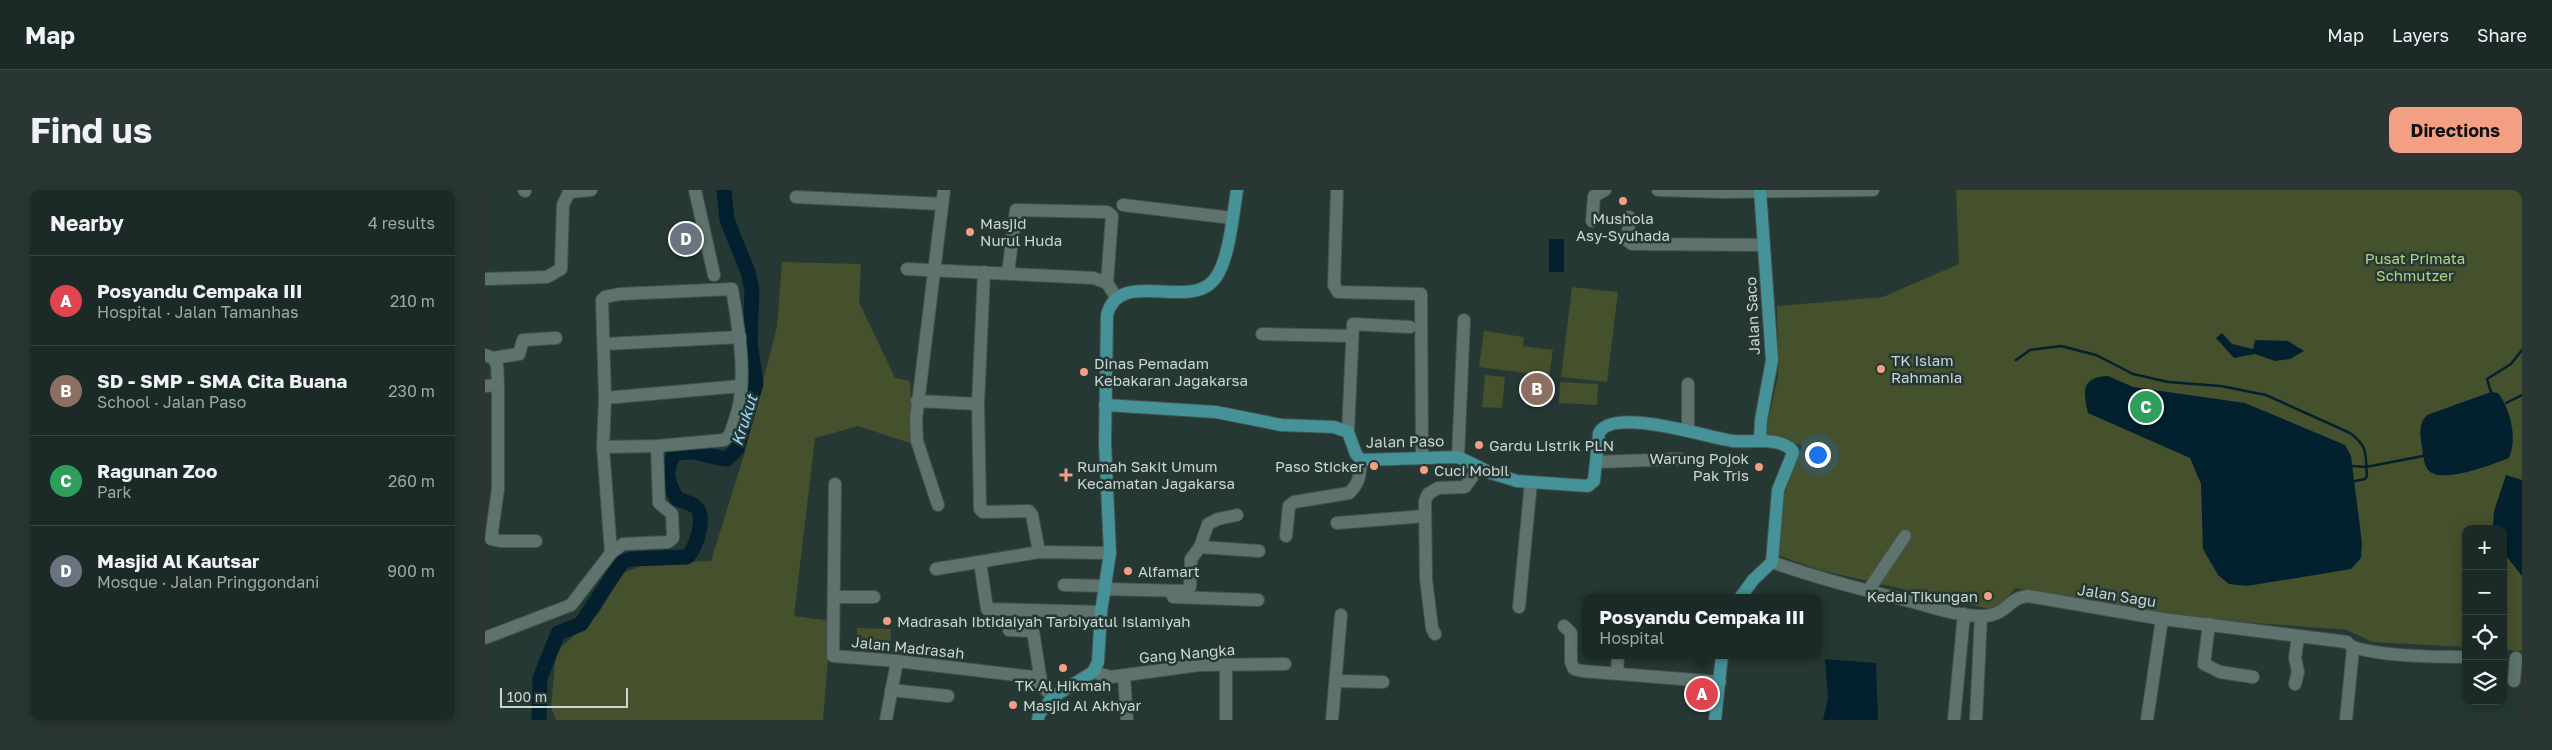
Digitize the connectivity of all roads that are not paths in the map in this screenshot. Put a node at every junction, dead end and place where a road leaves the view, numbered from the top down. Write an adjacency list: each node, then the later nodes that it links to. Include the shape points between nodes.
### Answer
1 (591, 190): 9 (street)
2 (695, 190): 22 (street)
3 (944, 190): 12 (street)
4 (1237, 190): 15 (main road)
5 (1337, 190): 47 (street, via 1335,284 1338,292 1421,294)
6 (1605, 190): 16 (street, via 1594,196)
7 (1658, 190): 10 (street)
8 (1873, 190): 10 (street)
9 (569, 191): 23 (street, via 563,205 561,269 547,278)
10 (1760, 191): 17 (main road, Jalan Saco)
11 (796, 197): 12 (street)
12 (942, 204): 19 (street)
13 (1123, 205): 15 (street)
14 (1629, 217): 17 (street, via 1628,241 1632,244)
15 (1232, 218): 25 (main road, via 1222,266 1214,281 1206,287 1188,291 1145,291)
16 (1592, 221)
17 (1764, 245): 44 (main road, Jalan Saco, via 1772,360)
18 (907, 268): 19 (street)
19 (933, 270): 20 (street); 39 (street)
20 (984, 272): 21 (street); 40 (street)
21 (1008, 273): 24 (street, via 1095,278); 24 (street, via 1016,210 1107,212 1112,216)
22 (714, 275)
23 (485, 279)
24 (1107, 283): 25 (street)
25 (1115, 297): 41 (main road, via 1107,315)
26 (1464, 320): 48 (street)
27 (1410, 327): 29 (street, via 1353,324)
28 (1263, 334): 29 (street)
29 (1351, 336): 43 (street)
30 (739, 337): 32 (street, via 653,344); 32 (street, via 732,289 694,290 605,296); 37 (street)
31 (555, 338): 33 (street, via 523,340 519,354)
32 (605, 344): 38 (street)
33 (489, 356): 35 (street, via 497,365)
34 (1688, 384): 42 (street)
35 (498, 385): 36 (street); 61 (street, via 497,500 491,539 501,542)
36 (485, 386)
37 (741, 386): 38 (street); 45 (street, via 730,435 723,440)
38 (605, 398): 46 (street)
39 (917, 401): 40 (street); 55 (street, via 917,441)
40 (977, 404): 65 (street, via 981,509 983,512 1029,511)
41 (1105, 405): 43 (main road, Jalan Paso, via 1216,412 1281,425 1334,427); 66 (main road)
42 (1688, 430): 44 (main road, Jalan Paso, via 1731,441); 51 (main road, Jalan Paso, via 1639,422 1603,427 1599,432)
43 (1348, 432): 50 (main road, Jalan Paso)
44 (1760, 440): 68 (main road, Jalan Paso, via 1789,447 1793,453 1778,490)
45 (657, 446): 46 (street); 64 (street, via 659,503 672,514 673,538 667,542 623,544)
46 (603, 447): 64 (street)
47 (1422, 456): 48 (main road, Jalan Paso); 50 (main road, Jalan Paso)
48 (1458, 456): 52 (main road, Jalan Paso)
49 (1680, 459): 51 (street)
50 (1361, 460): 59 (street, via 1359,480 1349,493 1294,502 1289,506)
51 (1596, 462): 53 (main road, Jalan Paso, via 1594,481 1588,486)
52 (1479, 467): 53 (main road, Jalan Paso, via 1503,477); 57 (street, via 1465,487 1437,488 1427,494)
53 (1531, 482): 77 (street)
54 (835, 484): 74 (street, Jalan Madrasah)
55 (939, 505)
56 (1237, 516): 62 (street, via 1208,524)
57 (1425, 516): 58 (street); 86 (street, via 1425,579)
58 (1337, 522)
59 (1286, 536)
60 (1905, 536): 72 (street)
61 (536, 541)
62 (1199, 547): 63 (street); 71 (street, via 1191,559 1190,587 1184,591)
63 (1259, 551)
64 (611, 552): 88 (street, via 571,605)
65 (1039, 552): 66 (street); 67 (street)
66 (1111, 553): 71 (main road)
67 (980, 562): 69 (street); 78 (street, via 987,610)
68 (1772, 562): 72 (street, Jalan Sagu); 73 (main road)
69 (935, 569)
70 (1065, 585): 71 (street)
71 (1106, 590): 76 (street); 78 (main road)
72 (1868, 591): 80 (street, Jalan Sagu)
73 (1743, 594)
74 (834, 597): 75 (street); 94 (street, Jalan Madrasah, via 833,656)
75 (874, 597)
76 (1258, 600)
77 (1519, 607)
78 (1101, 612): 97 (main road, via 1098,662)
79 (1341, 614): 101 (street)
80 (1965, 614): 81 (street, Jalan Sagu); 116 (street)
81 (1981, 616): 82 (street, Jalan Sagu, via 2000,614 2017,599 2028,596); 117 (street)
82 (2162, 619): 83 (street, Jalan Sagu); 118 (street)
83 (2209, 624): 87 (street, Jalan Sagu); 100 (street, via 2204,664 2220,672)
84 (1564, 626): 98 (street, via 1571,634 1574,668)
85 (1009, 630): 103 (street, via 1033,631)
86 (1435, 634)
87 (2298, 637): 89 (street, Jalan Sagu, via 2347,642); 106 (street)
88 (485, 638)
89 (2353, 648): 90 (street, Jalan Sagu, via 2383,653); 119 (street)
90 (2462, 657)
91 (2514, 657): 102 (street)
92 (1618, 659): 98 (street)
93 (1722, 659): 105 (main road)
94 (897, 661): 103 (street, Jalan Madrasah, via 1033,677); 107 (street)
95 (1226, 664): 96 (street, Gang Nangka); 99 (street, Gang Nangka); 113 (street)
96 (1285, 664)
97 (1093, 672): 99 (street, Gang Nangka, via 1111,677); 109 (main road)
98 (1617, 673): 105 (street)
99 (1125, 675): 112 (street)
100 (2253, 677)
101 (1336, 680): 104 (street); 114 (street)
102 (2514, 681)
103 (1041, 682): 109 (street)
104 (1383, 682)
105 (1719, 682): 115 (main road)
106 (2295, 684)
107 (891, 690): 108 (street); 110 (street)
108 (948, 696)
109 (1053, 697): 111 (main road)
110 (886, 720)
111 (1038, 720)
112 (1127, 720)
113 (1226, 720)
114 (1332, 720)
115 (1715, 720)
116 (1954, 720)
117 (1977, 720)
118 (2147, 720)
119 (2346, 720)

